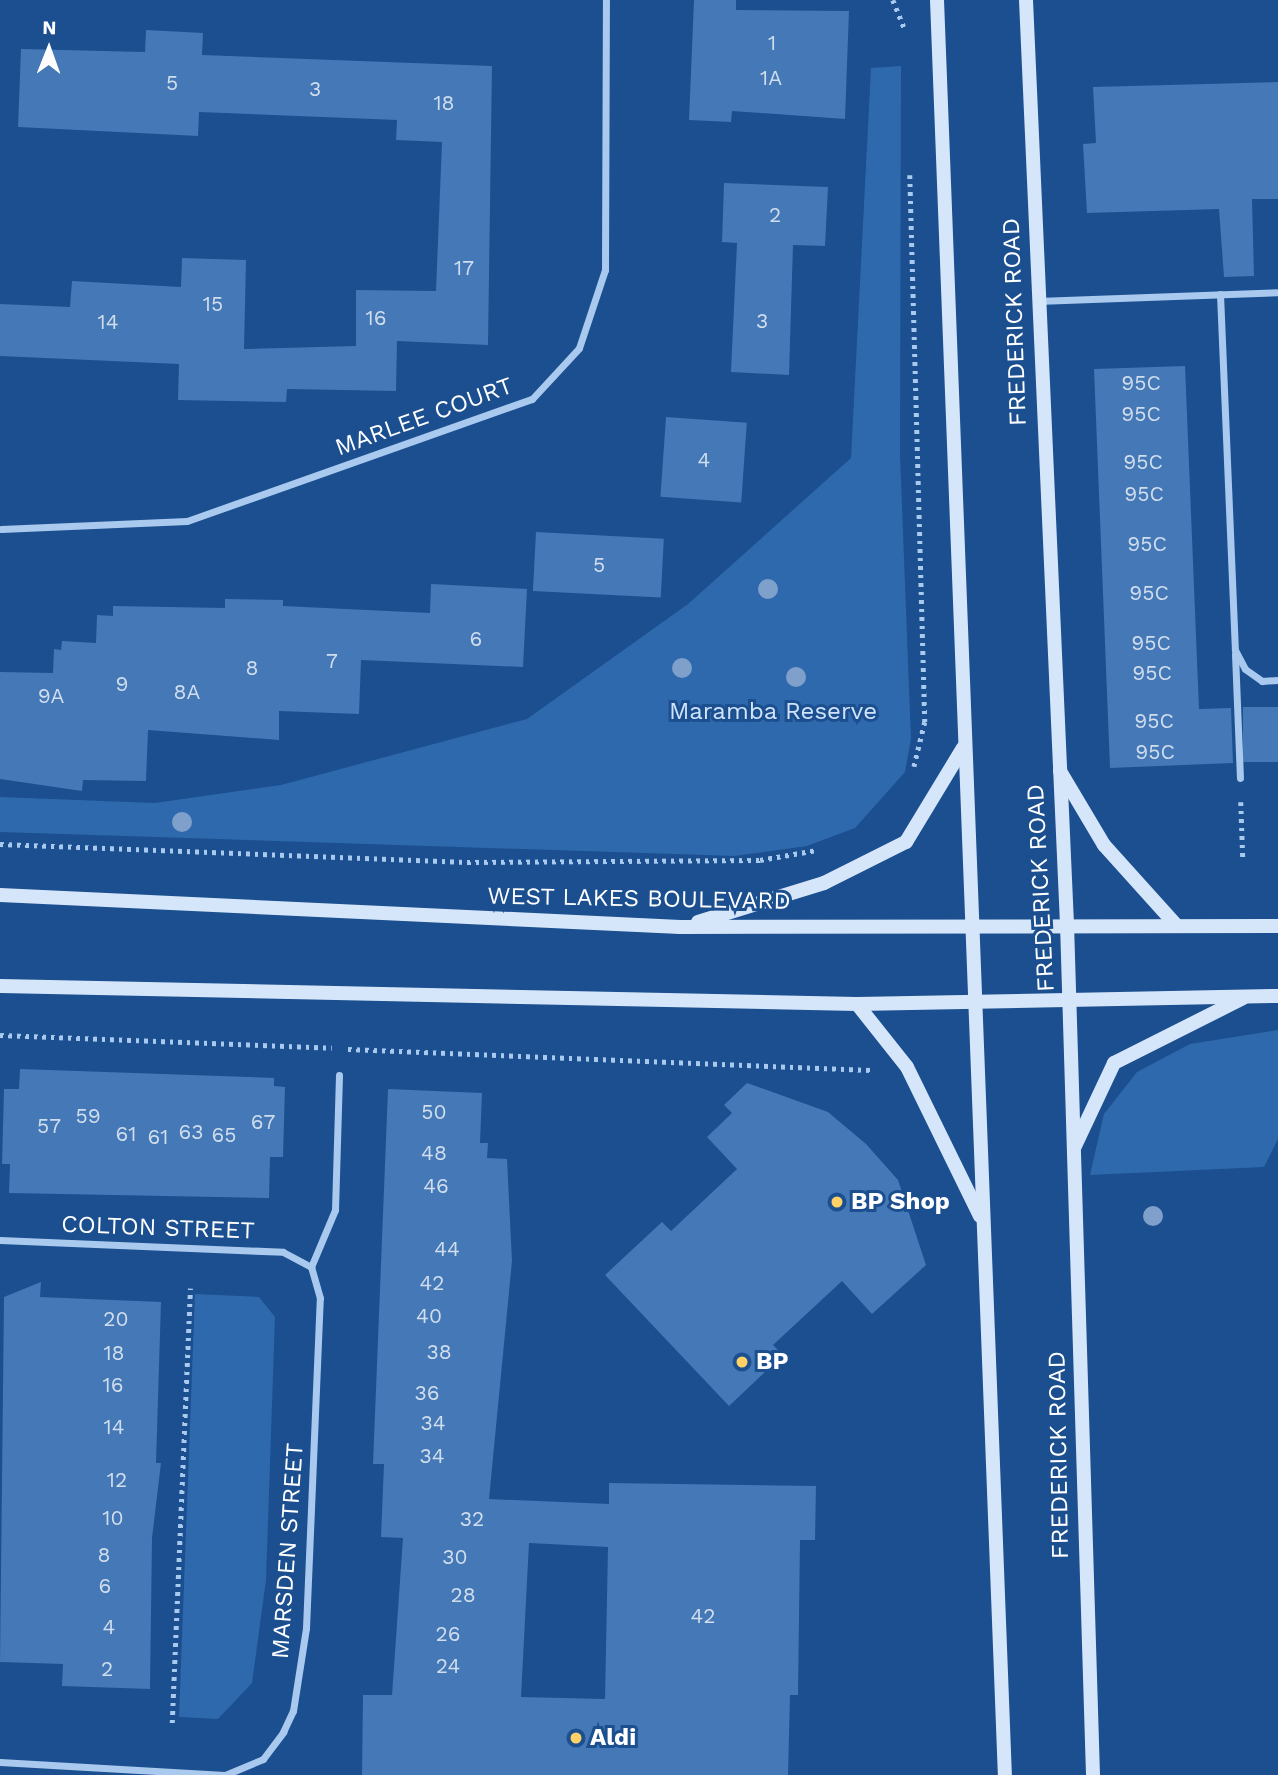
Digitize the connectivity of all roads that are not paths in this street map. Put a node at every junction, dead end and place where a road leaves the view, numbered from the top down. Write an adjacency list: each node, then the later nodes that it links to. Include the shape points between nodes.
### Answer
1 (606, 0): 7 (street, MARLEE COURT, via 605,270 579,348 532,398 187,521)
2 (937, 0): 10 (main road)
3 (1026, 0): 6 (main road, FREDERICK ROAD)
4 (1278, 292): 5 (street)
5 (1220, 294): 6 (street); 8 (street)
6 (1036, 301): 11 (main road, FREDERICK ROAD)
7 (1, 529)
8 (1235, 650): 9 (street, via 1245,670 1262,681); 12 (street)
9 (1278, 680)
10 (963, 747): 15 (main road); 18 (main road, via 906,842 824,883)
11 (1058, 767): 14 (main road, FREDERICK ROAD); 16 (main road, via 1104,845)
12 (1240, 774)
13 (0, 895): 18 (main road, WEST LAKES BOULEVARD)
14 (1067, 924): 15 (main road, WEST LAKES BOULEVARD); 16 (main road, WEST LAKES BOULEVARD); 22 (main road, FREDERICK ROAD)
15 (972, 925): 18 (main road, WEST LAKES BOULEVARD); 23 (main road)
16 (1176, 925): 17 (main road, WEST LAKES BOULEVARD)
17 (1278, 926)
18 (680, 927)
19 (0, 986): 24 (main road)
20 (1247, 996): 21 (main road); 22 (main road); 26 (main road, via 1114,1063)
21 (1278, 996)
22 (1069, 998): 23 (main road); 26 (main road, FREDERICK ROAD)
23 (974, 1003): 24 (main road); 27 (main road)
24 (857, 1004): 27 (main road, via 908,1067)
25 (339, 1076): 29 (street, via 335,1210)
26 (1074, 1149): 32 (main road, FREDERICK ROAD)
27 (983, 1221): 31 (main road)
28 (0, 1240): 29 (street, COLTON STREET, via 283,1252)
29 (311, 1267): 30 (street, MARSDEN STREET, via 320,1298 306,1628 293,1711 283,1732 262,1759 225,1775)
30 (0, 1762)
31 (1005, 1775)
32 (1093, 1775)

